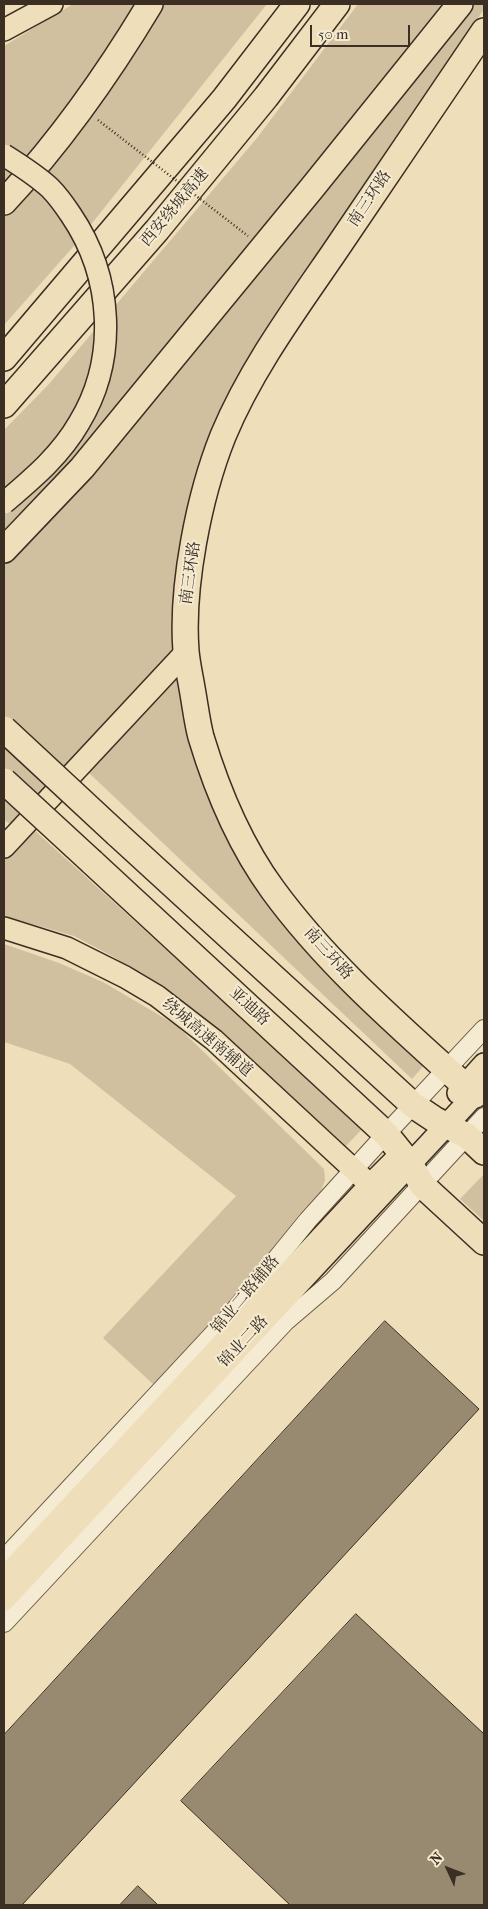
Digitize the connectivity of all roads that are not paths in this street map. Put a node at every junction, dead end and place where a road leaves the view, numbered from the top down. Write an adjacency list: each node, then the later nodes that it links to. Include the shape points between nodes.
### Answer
1 (52, 4): 6 (main road)
2 (150, 4): 9 (highway, via 88,97)
3 (297, 4): 10 (highway, 西安绕城高速, via 224,99)
4 (337, 4): 11 (highway, 西安绕城高速, via 157,230)
5 (460, 4): 13 (highway, via 82,468)
6 (4, 30)
7 (484, 31): 14 (highway, 南三环路, via 282,328 248,385 224,436 208,481 186,606)
8 (4, 155): 12 (main road, bridge, via 51,189 82,231 97,265 105,304 106,339 102,368 80,422 41,472)
9 (4, 202)
10 (4, 358)
11 (4, 405)
12 (4, 503)
13 (4, 550)
14 (186, 652): 17 (main road); 21 (highway, 南三环路, via 200,734 229,812 272,889 342,972)
15 (4, 729): 22 (highway, bridge)
16 (4, 781): 25 (highway, 亚迪路, bridge)
17 (4, 847)
18 (4, 928): 27 (main road, 绕城高速南辅道, via 67,948 157,996 214,1040)
19 (484, 1029): 21 (street, 锦业二路辅路)
20 (484, 1064): 21 (main road, 锦业二路)
21 (468, 1084): 22 (street, 锦业二路辅路); 24 (main road, 锦业二路)
22 (412, 1105): 24 (highway); 25 (street, 锦业二路辅路)
23 (484, 1117): 24 (street)
24 (458, 1133): 26 (main road, 锦业二路); 26 (street)
25 (386, 1134): 26 (highway, 亚迪路); 27 (street, 锦业二路辅路)
26 (411, 1168): 28 (main road, 锦业二路); 29 (highway, 亚迪路); 33 (street, via 332,1281 285,1322)
27 (353, 1169): 28 (main road, 绕城高速南辅道); 30 (street, 锦业二路辅路, via 230,1316)
28 (376, 1190): 31 (main road, 锦业二路); 32 (main road, 锦业二路)
29 (484, 1242)
30 (4, 1559)
31 (4, 1578)
32 (4, 1600)
33 (4, 1623)

